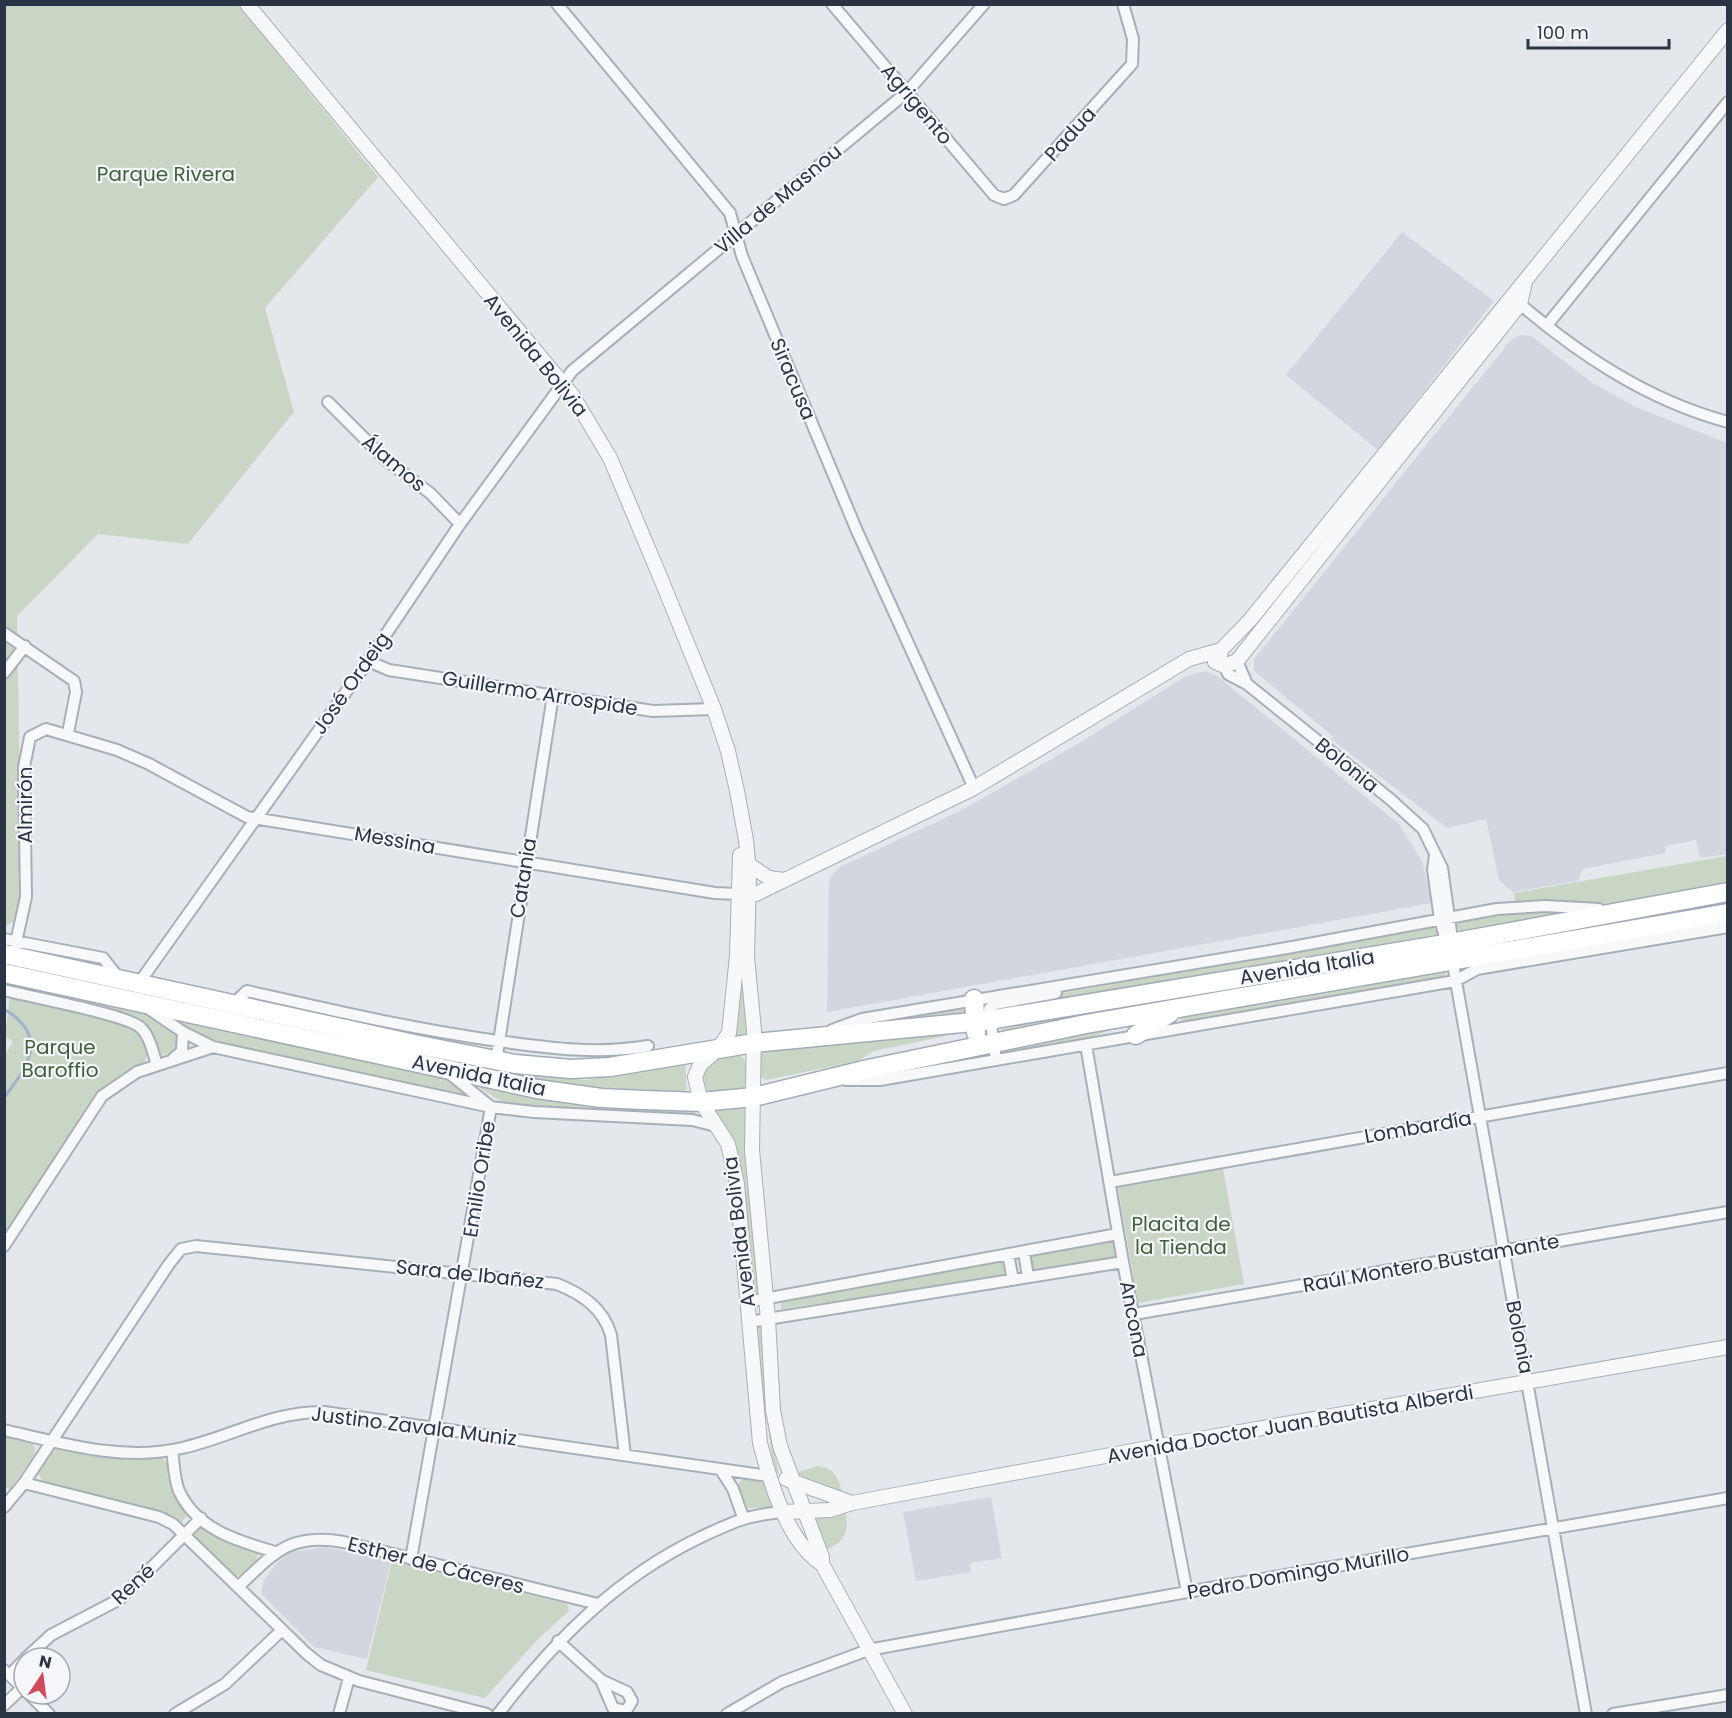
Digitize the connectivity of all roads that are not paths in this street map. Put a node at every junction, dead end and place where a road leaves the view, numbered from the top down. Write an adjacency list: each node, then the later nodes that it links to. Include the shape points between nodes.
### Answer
1 (557, 4): 10 (street, Siracusa, via 730,213)
2 (832, 4): 7 (street, Agrigento)
3 (984, 4): 7 (street, Villa de Masnou)
4 (1123, 4): 9 (street, Padua, via 1133,39 1132,64 1014,195)
5 (252, 6): 13 (street, Avenida Bolivia)
6 (1728, 30): 11 (street, via 1525,282)
7 (907, 92): 9 (street, Agrigento, via 994,195); 10 (street, Villa de Masnou)
8 (1728, 102): 12 (street)
9 (1004, 199)
10 (736, 234): 13 (street, Villa de Masnou, via 582,361); 25 (street, Siracusa, via 857,531)
11 (1516, 301): 12 (street); 19 (street)
12 (1548, 324): 15 (street, via 1611,372 1683,408)
13 (563, 383): 16 (street, José Ordeig); 23 (street, Avenida Bolivia, via 610,458)
14 (328, 402): 16 (street, Álamos, via 386,460 430,493)
15 (1728, 422)
16 (460, 524): 20 (street, José Ordeig)
17 (4, 633): 18 (street)
18 (26, 646): 21 (street); 24 (street, via 70,677 76,692)
19 (1226, 658): 25 (street, via 1189,659); 35 (street, Bolonia, via 1228,674 1246,684 1423,829 1442,868)
20 (368, 661): 22 (street, Guillermo Arrospide, via 389,670); 26 (street, José Ordeig)
21 (4, 673)
22 (553, 695): 23 (street, Guillermo Arrospide, via 653,711); 28 (street, Catania)
23 (714, 709): 27 (street, Avenida Bolivia, via 728,751)
24 (68, 733): 26 (street, Messina, via 149,764 247,817); 40 (street, Almirón, via 42,729 30,737 27,746 26,897)
25 (974, 788): 30 (street)
26 (256, 818): 28 (street, Messina); 47 (street, José Ordeig)
27 (743, 832): 29 (street, Avenida Bolivia); 32 (street, Avenida Bolivia)
28 (525, 862): 32 (street, Messina, via 715,893); 55 (street, Catania)
29 (748, 864): 30 (street, via 769,878); 32 (street, Avenida Bolivia)
30 (784, 880): 32 (street, via 756,894)
31 (1728, 892): 33 (main road, Avenida Italia)
32 (743, 894): 56 (street, Avenida Bolivia); 60 (street, Avenida Bolivia, via 731,1023)
33 (1624, 911): 35 (street, Avenida Italia, via 1534,907); 41 (main road, Avenida Italia)
34 (1728, 913): 37 (main road, Avenida Italia)
35 (1445, 918): 41 (street, Bolonia); 43 (street, Avenida Italia)
36 (1728, 927): 37 (street, Avenida Italia)
37 (1675, 929): 39 (main road, Avenida Italia)
38 (4, 939): 40 (street, Avenida Italia)
39 (1598, 943): 41 (main road, Avenida Italia); 45 (street, Avenida Italia, via 1478,969)
40 (11, 950): 44 (main road, Avenida Italia); 44 (street, Avenida Italia, via 103,958)
41 (1450, 950): 45 (street, Bolonia); 50 (main road, Avenida Italia, via 1370,968 1345,979); 51 (main road, Avenida Italia)
42 (4, 973): 47 (main road, Avenida Italia)
43 (1122, 975): 48 (street, Avenida Italia); 51 (street, Avenida Italia, via 1084,988 995,1004)
44 (119, 978): 47 (main road, Avenida Italia)
45 (1455, 981): 53 (street, Avenida Italia); 72 (street, Bolonia)
46 (4, 990): 64 (street, via 139,1026 149,1040)
47 (139, 992): 49 (main road, Avenida Italia); 52 (street, Avenida Italia); 65 (main road, Avenida Italia)
48 (974, 999): 51 (main road); 54 (street, Avenida Italia, via 862,1018)
49 (233, 1004): 55 (street, Avenida Italia, via 247,991 417,1030); 63 (main road, Avenida Italia)
50 (1176, 1008): 53 (main road); 61 (main road, Avenida Italia)
51 (983, 1021): 54 (main road, Avenida Italia); 61 (street); 66 (main road, via 973,1036 889,1053)
52 (183, 1032): 59 (street, Avenida Italia); 62 (street, via 182,1051)
53 (1136, 1035): 57 (street, Avenida Italia)
54 (814, 1036): 56 (main road, Avenida Italia)
55 (499, 1041): 58 (street, Avenida Italia, via 565,1050); 63 (street, Catania)
56 (754, 1043): 60 (main road, Avenida Italia); 69 (street, Avenida Bolivia)
57 (1086, 1045): 61 (street, Avenida Italia); 74 (street, Ancona)
58 (648, 1046)
59 (213, 1047): 62 (street); 71 (street, Avenida Italia)
60 (718, 1049): 63 (main road, Avenida Italia, via 610,1067 546,1068); 70 (street, Avenida Bolivia, via 696,1072)
61 (994, 1051): 66 (main road, Avenida Italia); 68 (street, Avenida Italia, via 880,1080)
62 (170, 1061): 64 (street)
63 (496, 1061)
64 (157, 1065): 77 (street, via 124,1078 91,1108)
65 (443, 1067): 70 (main road, Avenida Italia, via 559,1093); 71 (street, Emilio Oribe)
66 (868, 1069): 68 (main road, Avenida Italia)
67 (1728, 1073): 72 (street, Lombardía)
68 (824, 1081): 69 (main road, Avenida Italia)
69 (753, 1097): 70 (main road, Avenida Italia); 85 (street, Avenida Bolivia, via 752,1150)
70 (701, 1102): 73 (street, Avenida Bolivia)
71 (491, 1107): 73 (street, Avenida Italia, via 692,1120); 82 (street, Emilio Oribe)
72 (1480, 1116): 74 (street, Lombardía); 78 (street, Bolonia)
73 (716, 1126): 86 (street, Avenida Bolivia, via 728,1144 737,1184)
74 (1110, 1182): 76 (street, Ancona)
75 (1728, 1212): 78 (street, Raúl Montero Bustamante)
76 (1118, 1234): 79 (street); 81 (street, Ancona)
77 (4, 1246)
78 (1504, 1250): 87 (street, Raúl Montero Bustamante); 91 (street, Bolonia)
79 (1024, 1252): 80 (street); 83 (street)
80 (1008, 1254): 84 (street); 85 (street)
81 (1122, 1262): 83 (street); 87 (street, Ancona)
82 (463, 1273): 92 (street, Emilio Oribe); 94 (street, Sara de Ibañez, via 185,1247 169,1264); 97 (street, Sara de Ibañez, via 557,1284 575,1291 601,1313 611,1335)
83 (1028, 1278): 84 (street)
84 (1013, 1280): 88 (street)
85 (766, 1299): 86 (street); 88 (street, Avenida Bolivia)
86 (747, 1302): 89 (street, Avenida Bolivia)
87 (1134, 1314): 95 (street, Ancona)
88 (768, 1319): 89 (street); 100 (street, Avenida Bolivia, via 773,1410)
89 (749, 1322): 99 (street, Avenida Bolivia, via 760,1443)
90 (1728, 1347): 91 (street, Avenida Doctor Juan Bautista Alberdi)
91 (1529, 1382): 95 (street, Avenida Doctor Juan Bautista Alberdi); 109 (street, Bolonia)
92 (435, 1427): 96 (street, Justino Zavala Muniz, via 305,1412 274,1417); 97 (street, Justino Zavala Muniz); 112 (street, Emilio Oribe)
93 (4, 1430): 94 (street, Justino Zavala Muniz)
94 (50, 1440): 96 (street, Justino Zavala Muniz, via 102,1451); 101 (street)
95 (1159, 1446): 103 (street, Avenida Doctor Juan Bautista Alberdi); 115 (street, Ancona)
96 (172, 1450): 108 (street, via 179,1491)
97 (625, 1455): 98 (street, Justino Zavala Muniz)
98 (721, 1470): 99 (street, Justino Zavala Muniz); 107 (street)
99 (768, 1476): 100 (street, Justino Zavala Muniz); 106 (street, Avenida Bolivia)
100 (792, 1480): 103 (street); 105 (street, Avenida Bolivia)
101 (24, 1483): 104 (street); 110 (street, via 159,1517)
102 (1728, 1498): 109 (street, Pedro Domingo Murillo)
103 (852, 1503): 105 (street, Avenida Doctor Juan Bautista Alberdi, via 830,1510)
104 (4, 1506)
105 (805, 1510): 106 (street, Avenida Doctor Juan Bautista Alberdi); 113 (street, Avenida Bolivia)
106 (783, 1512): 107 (street); 113 (street, Avenida Bolivia, via 813,1558)
107 (743, 1517): 116 (street, via 671,1551)
108 (201, 1518): 110 (street, René); 111 (street, via 225,1537)
109 (1554, 1529): 115 (street, Pedro Domingo Murillo); 130 (street, Bolonia)
110 (184, 1534): 114 (street); 119 (street, René, via 120,1599 51,1635)
111 (275, 1552): 112 (street, Esther de Cáceres, via 314,1537); 114 (street, Esther de Cáceres)
112 (411, 1559): 116 (street, Esther de Cáceres)
113 (822, 1564): 120 (street, Avenida Bolivia)
114 (238, 1587): 117 (street)
115 (1187, 1592): 120 (street, Pedro Domingo Murillo)
116 (598, 1604): 118 (street)
117 (282, 1630): 121 (street, via 321,1665); 124 (street, via 237,1675)
118 (558, 1641): 122 (street); 127 (street)
119 (39, 1646)
120 (868, 1650): 128 (street, Pedro Domingo Murillo, via 782,1682); 129 (street, Avenida Bolivia)
121 (350, 1678): 125 (street); 126 (street)
122 (601, 1680)
123 (1728, 1695): 131 (street)
124 (175, 1713)
125 (339, 1713)
126 (487, 1713)
127 (498, 1713)
128 (727, 1713)
129 (905, 1713)
130 (1586, 1713)
131 (1613, 1713)

